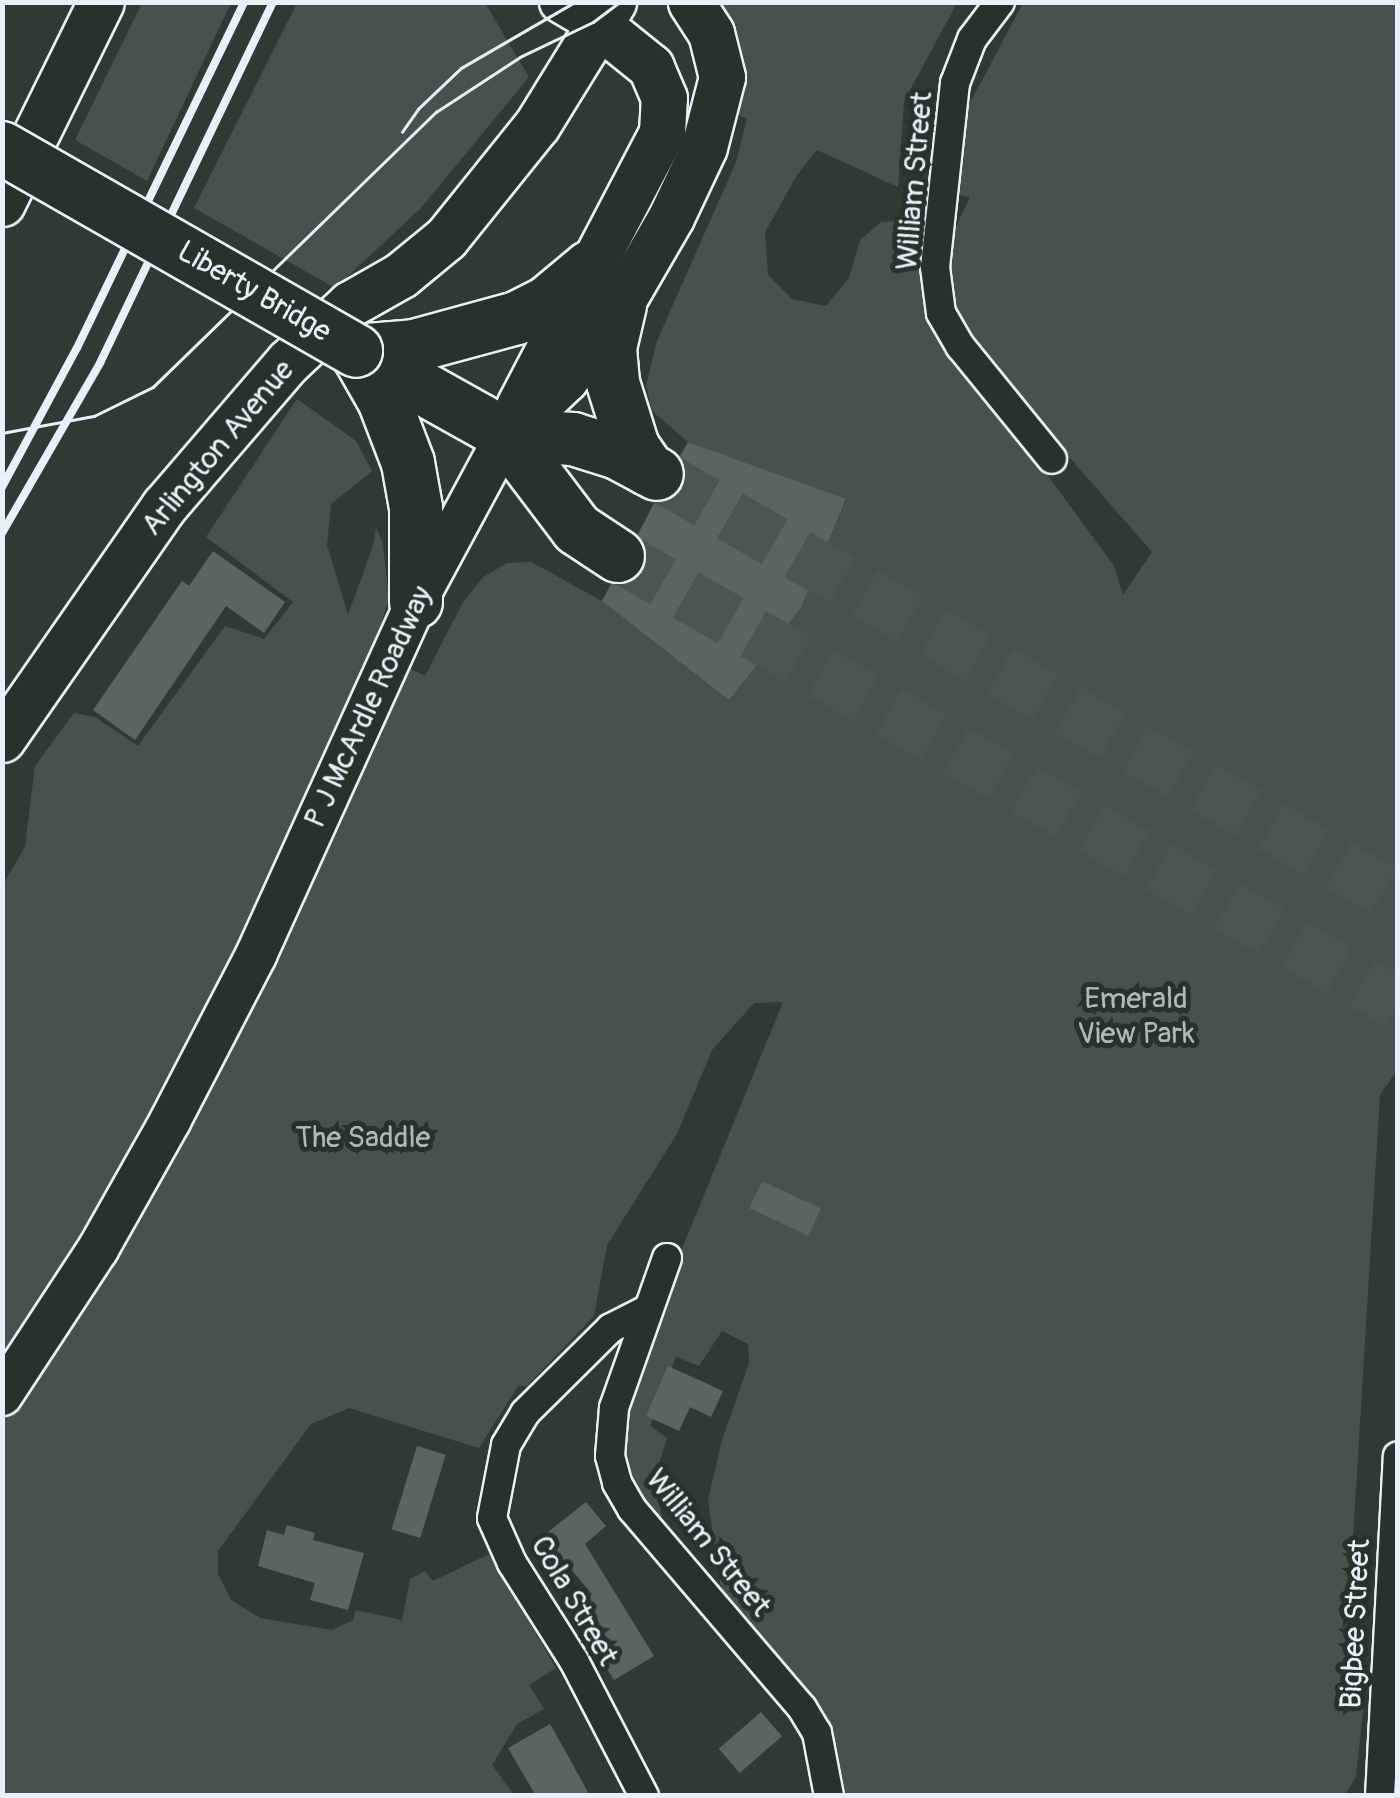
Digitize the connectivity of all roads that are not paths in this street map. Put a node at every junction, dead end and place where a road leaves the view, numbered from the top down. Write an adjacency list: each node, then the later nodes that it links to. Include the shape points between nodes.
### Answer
1 (101, 2): 7 (main road)
2 (560, 2): 5 (main road)
3 (690, 2): 8 (main road, via 711,32 720,63 715,114 671,218)
4 (1000, 2): 11 (street, William Street, via 972,40 955,83 935,267 940,313)
5 (606, 14): 8 (main road, via 652,67 665,108 662,133); 14 (main road, Arlington Avenue, via 536,125 446,238 350,304 288,362 164,506)
6 (2, 148): 9 (highway, Liberty Bridge, bridge)
7 (2, 203)
8 (605, 286): 9 (highway, via 475,333); 10 (main road, via 565,379); 10 (highway, via 613,383 634,447 655,473 573,439)
9 (356, 351): 10 (highway, Liberty Bridge); 13 (highway, via 406,454 416,508)
10 (506, 436): 12 (highway, via 577,529); 13 (main road, P J McArdle Roadway)
11 (1052, 459)
12 (618, 556)
13 (416, 602): 17 (main road, P J McArdle Roadway, via 256,955 170,1121 98,1249)
14 (2, 739)
15 (668, 1258): 16 (street, William Street)
16 (645, 1311): 20 (street, Cola Street, via 611,1328 525,1413 506,1445 492,1518); 21 (street, William Street, via 610,1431 617,1483 802,1708 816,1733)
17 (2, 1395)
18 (1398, 1456): 19 (street, Bigbee Street)
19 (1390, 1758): 22 (street, Bigbee Street)
20 (644, 1796)
21 (828, 1796)
22 (1380, 1796)

